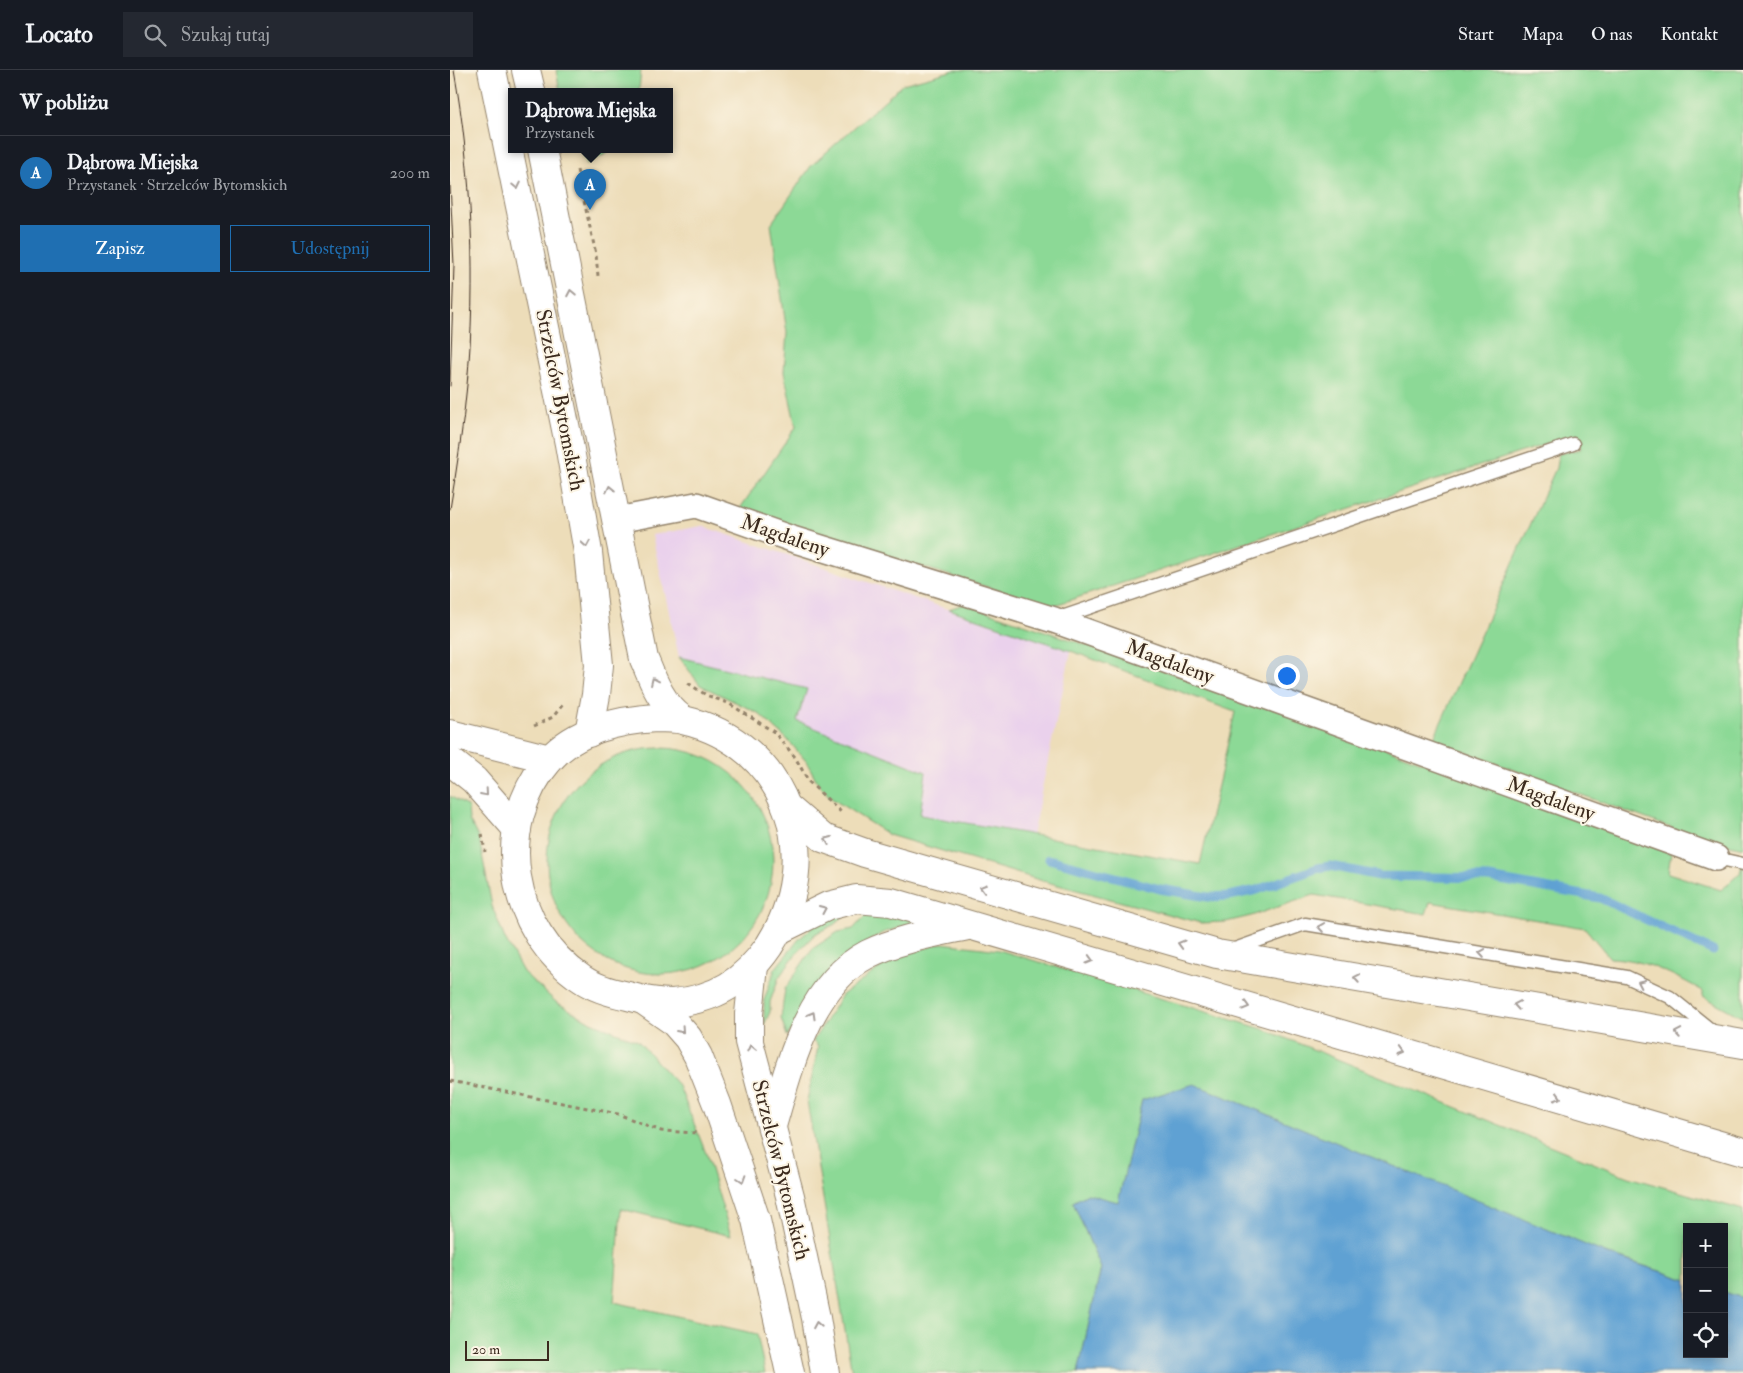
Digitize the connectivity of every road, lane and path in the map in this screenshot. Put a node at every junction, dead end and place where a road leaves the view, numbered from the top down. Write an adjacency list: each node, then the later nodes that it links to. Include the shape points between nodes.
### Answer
1 (492, 70): 4 (main road, Strzelców Bytomskich, one-way to 4)
2 (526, 70): 3 (main road)
3 (529, 88)
4 (508, 147)
5 (509, 153): 13 (main road, Strzelców Bytomskich, one-way to 13, via 568,434 588,552 599,665)
6 (543, 153): 8 (main road, Strzelców Bytomskich, one-way to 6)
7 (1572, 444): 9 (lane)
8 (616, 520): 9 (street, Magdaleny, via 696,505 792,539); 11 (main road, Strzelców Bytomskich, one-way to 8, via 665,703 644,659)
9 (1054, 620): 20 (street, Magdaleny)
10 (567, 696): 12 (path, via 553,716)
11 (682, 719): 13 (main road, via 627,720); 17 (main road, via 741,747 768,774)
12 (528, 727)
13 (589, 732): 15 (main road)
14 (450, 734): 15 (main road)
15 (550, 759): 19 (main road, via 529,792)
16 (450, 761): 19 (main road, one-way to 19, via 474,780)
17 (787, 807): 24 (main road, via 795,836 796,878); 25 (main road, one-way to 17, via 865,853 822,838)
18 (479, 827): 21 (path)
19 (517, 829): 27 (main road, via 515,873 527,915 550,952 583,980 614,993)
20 (1716, 858): 22 (lane)
21 (486, 860)
22 (1743, 864)
23 (971, 925): 24 (main road, one-way to 23, via 828,906 856,899 891,902); 31 (main road, one-way to 23, via 795,1049 818,1004 834,982 853,964 876,951); 32 (main road, one-way to 32)
24 (779, 930): 26 (main road)
25 (1217, 954): 28 (main road, one-way to 25); 28 (lane, one-way to 25, via 1670,997 1627,977 1305,924)
26 (754, 966): 27 (main road, via 724,991 693,1001); 31 (main road, Strzelców Bytomskich, one-way to 26, via 749,1042)
27 (643, 1000): 33 (main road, Strzelców Bytomskich, one-way to 33, via 673,1021 688,1038 717,1104 756,1220)
28 (1733, 1042)
29 (450, 1081): 30 (path, via 618,1114 661,1131 704,1134)
30 (700, 1125)
31 (772, 1126): 34 (main road, Strzelców Bytomskich, one-way to 31, via 814,1309)
32 (1743, 1152)
33 (790, 1373)
34 (825, 1373)

